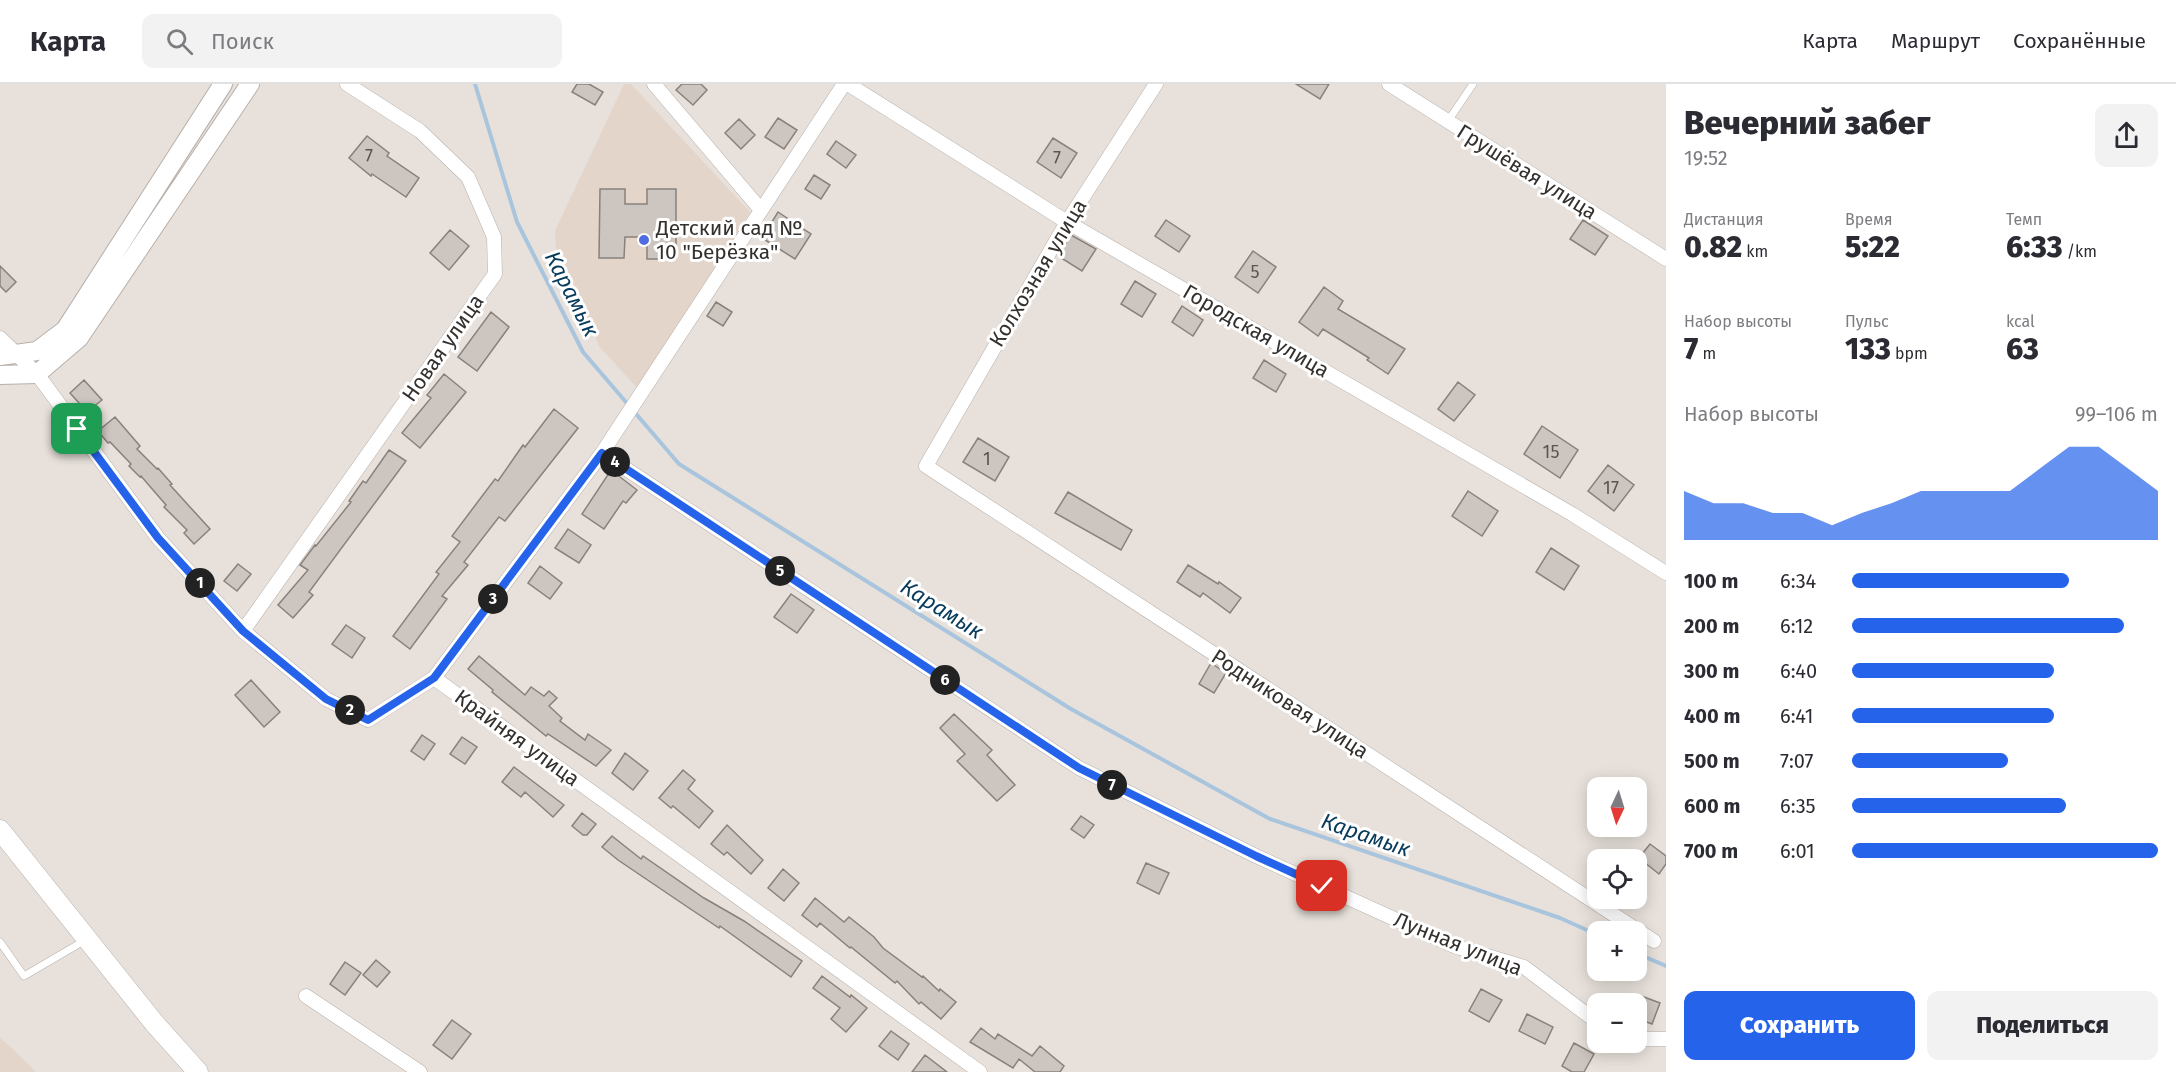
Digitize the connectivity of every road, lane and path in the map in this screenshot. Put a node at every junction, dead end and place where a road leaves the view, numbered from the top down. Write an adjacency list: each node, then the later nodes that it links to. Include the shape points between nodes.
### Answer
1 (250, 84): 15 (street, via 80,338)
2 (347, 84): 20 (street, Новая улица, via 420,131 468,177 494,237 495,274)
3 (654, 84): 10 (street)
4 (846, 84): 10 (street); 11 (street, Городская улица)
5 (1156, 84): 11 (street, Колхозная улица)
6 (1389, 84): 9 (street, Грушёвая улица)
7 (1473, 84): 9 (lane)
8 (216, 87): 14 (street, via 65,330 37,351)
9 (1448, 121): 12 (street, Грушёвая улица)
10 (761, 210): 17 (street)
11 (1067, 222): 18 (street, Колхозная улица); 19 (street, Городская улица, via 1572,514)
12 (1666, 259)
13 (0, 338): 14 (street, Крайняя улица)
14 (8, 355): 15 (street, Крайняя улица)
15 (37, 374): 16 (street); 20 (street, Крайняя улица, via 158,538)
16 (0, 375)
17 (602, 453): 21 (street); 28 (street, Лунная улица, via 1079,768 1256,856 1454,946 1524,967)
18 (926, 466): 24 (street, Родниковая улица)
19 (1666, 573)
20 (243, 631): 21 (street, Крайняя улица, via 326,699 368,720)
21 (434, 678): 34 (street, Крайняя улица)
22 (0, 830): 32 (main road)
23 (0, 845): 26 (main road)
24 (1654, 941)
25 (0, 942): 26 (lane, via 24,976)
26 (77, 945): 31 (main road)
27 (306, 996): 33 (street)
28 (1587, 1014)
29 (1647, 1039): 30 (street)
30 (1666, 1039)
31 (182, 1072)
32 (198, 1072)
33 (420, 1072)
34 (980, 1072)

